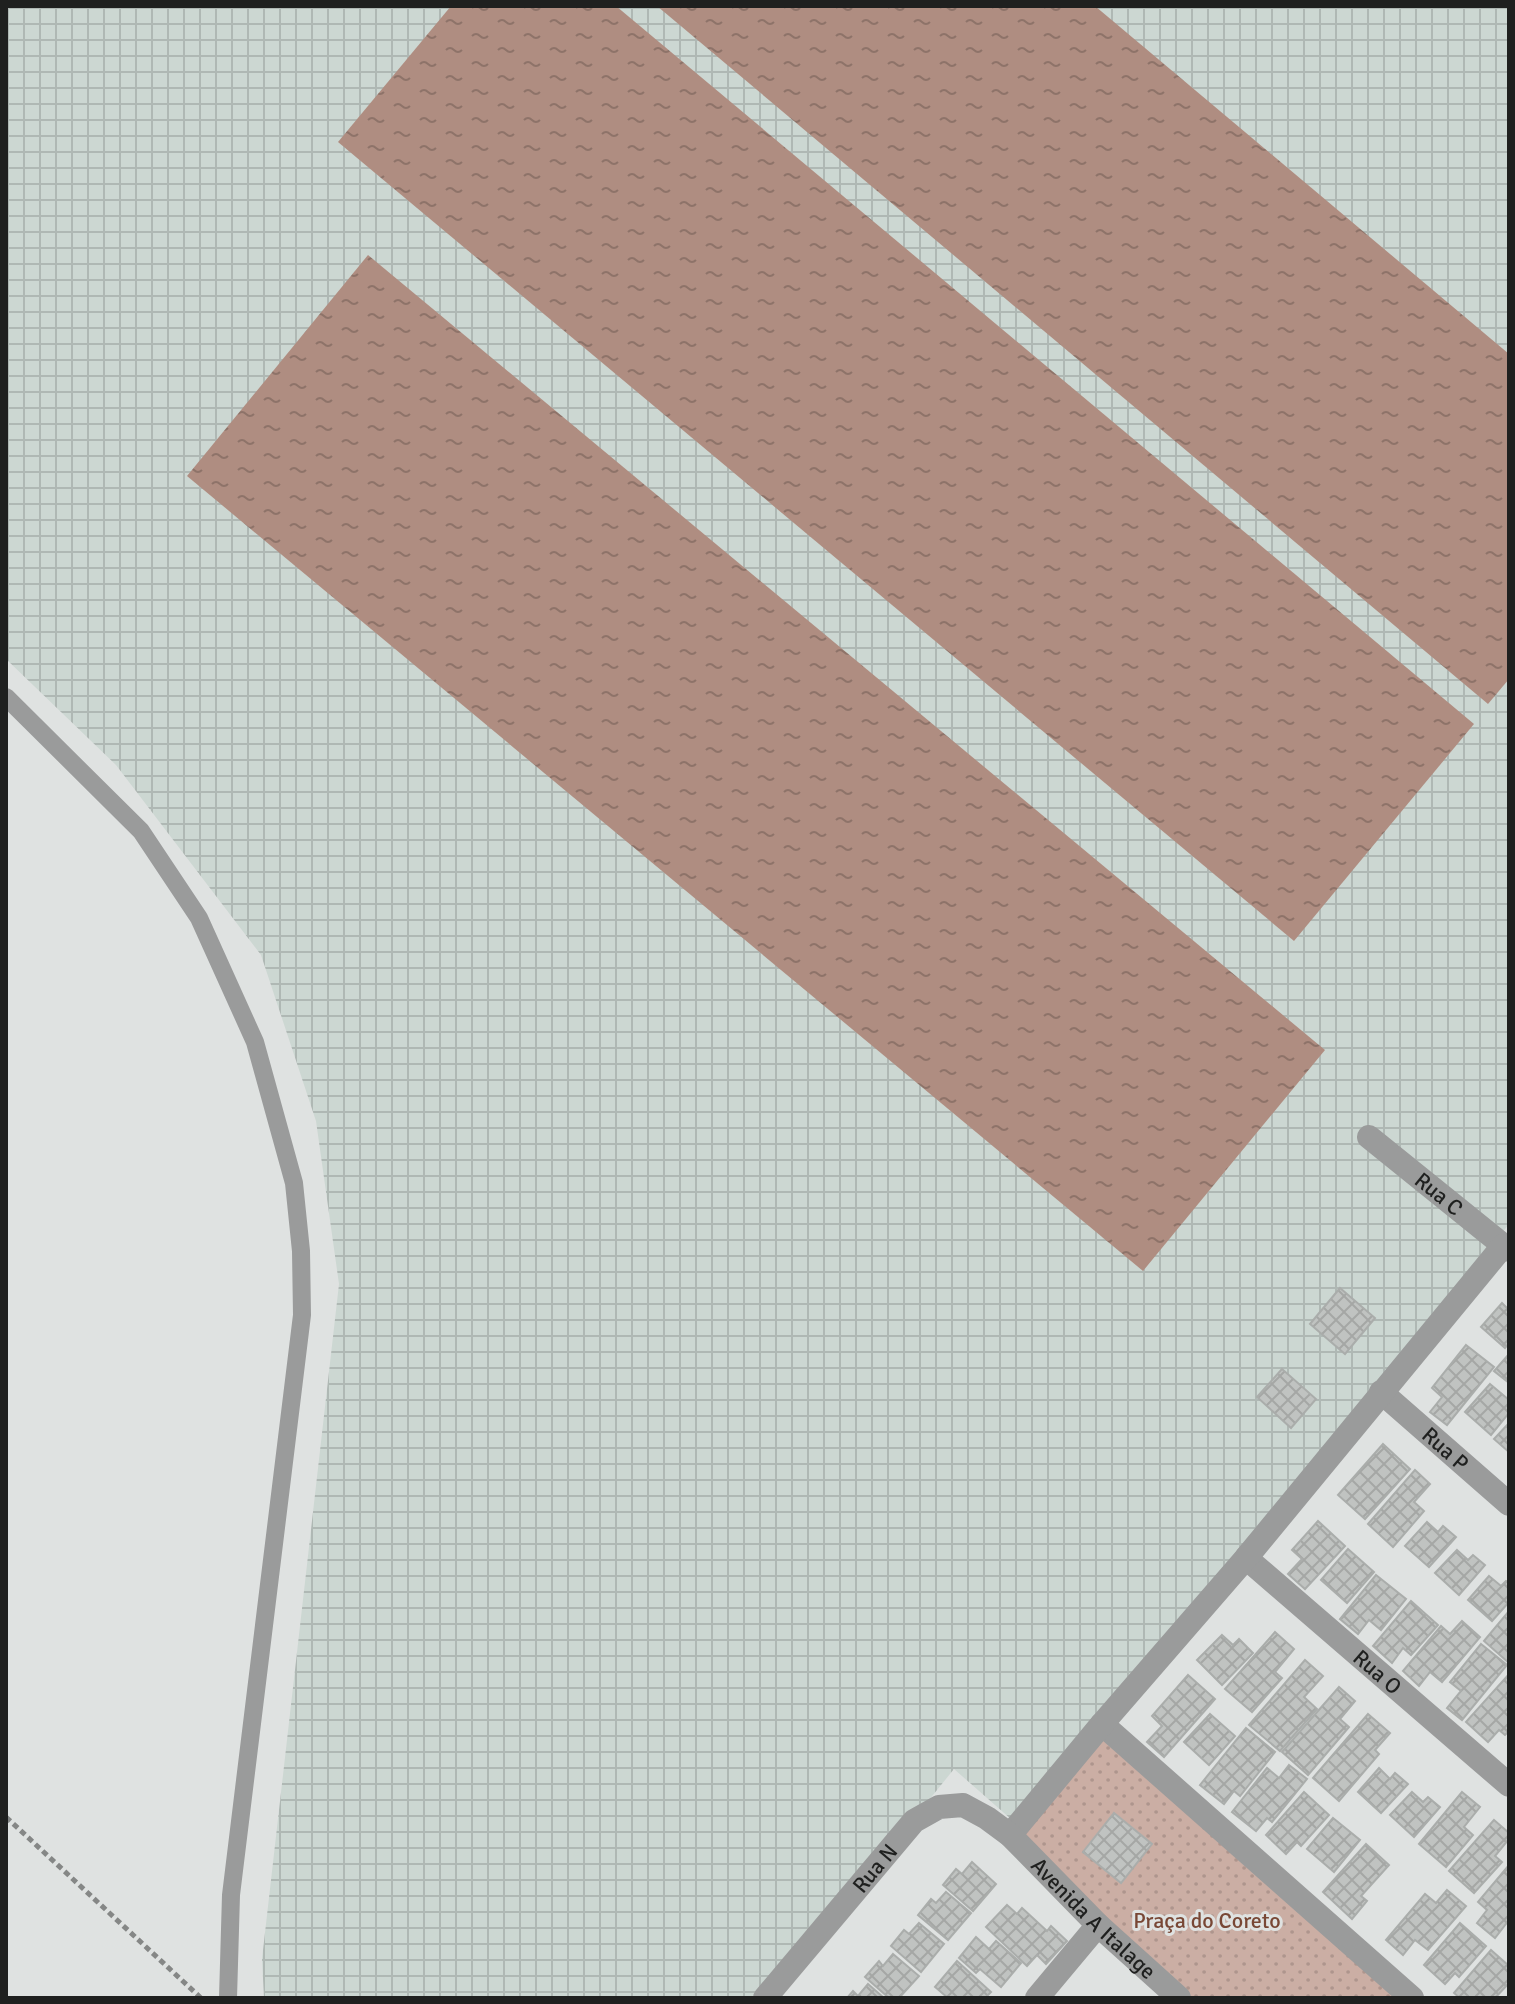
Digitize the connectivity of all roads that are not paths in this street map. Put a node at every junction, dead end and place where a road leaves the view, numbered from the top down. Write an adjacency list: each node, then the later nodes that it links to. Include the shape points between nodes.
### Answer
1 (6, 697): 11 (lane, via 141,831 199,918 255,1042 294,1183 302,1315 231,1895)
2 (1369, 1137): 3 (street, Rua C)
3 (1506, 1248): 4 (street)
4 (1381, 1392): 5 (street, Rua P); 6 (street)
5 (1509, 1504)
6 (1246, 1558): 7 (street); 8 (street, Rua O)
7 (1102, 1724): 9 (street); 15 (street)
8 (1509, 1785)
9 (1010, 1835): 10 (street, Avenida A Italage); 12 (street, Rua N, via 963,1805 939,1807 914,1821)
10 (1098, 1925): 13 (street); 14 (street, Avenida A Italage)
11 (228, 1998)
12 (765, 1998)
13 (1037, 1998)
14 (1179, 1998)
15 (1412, 1998)

